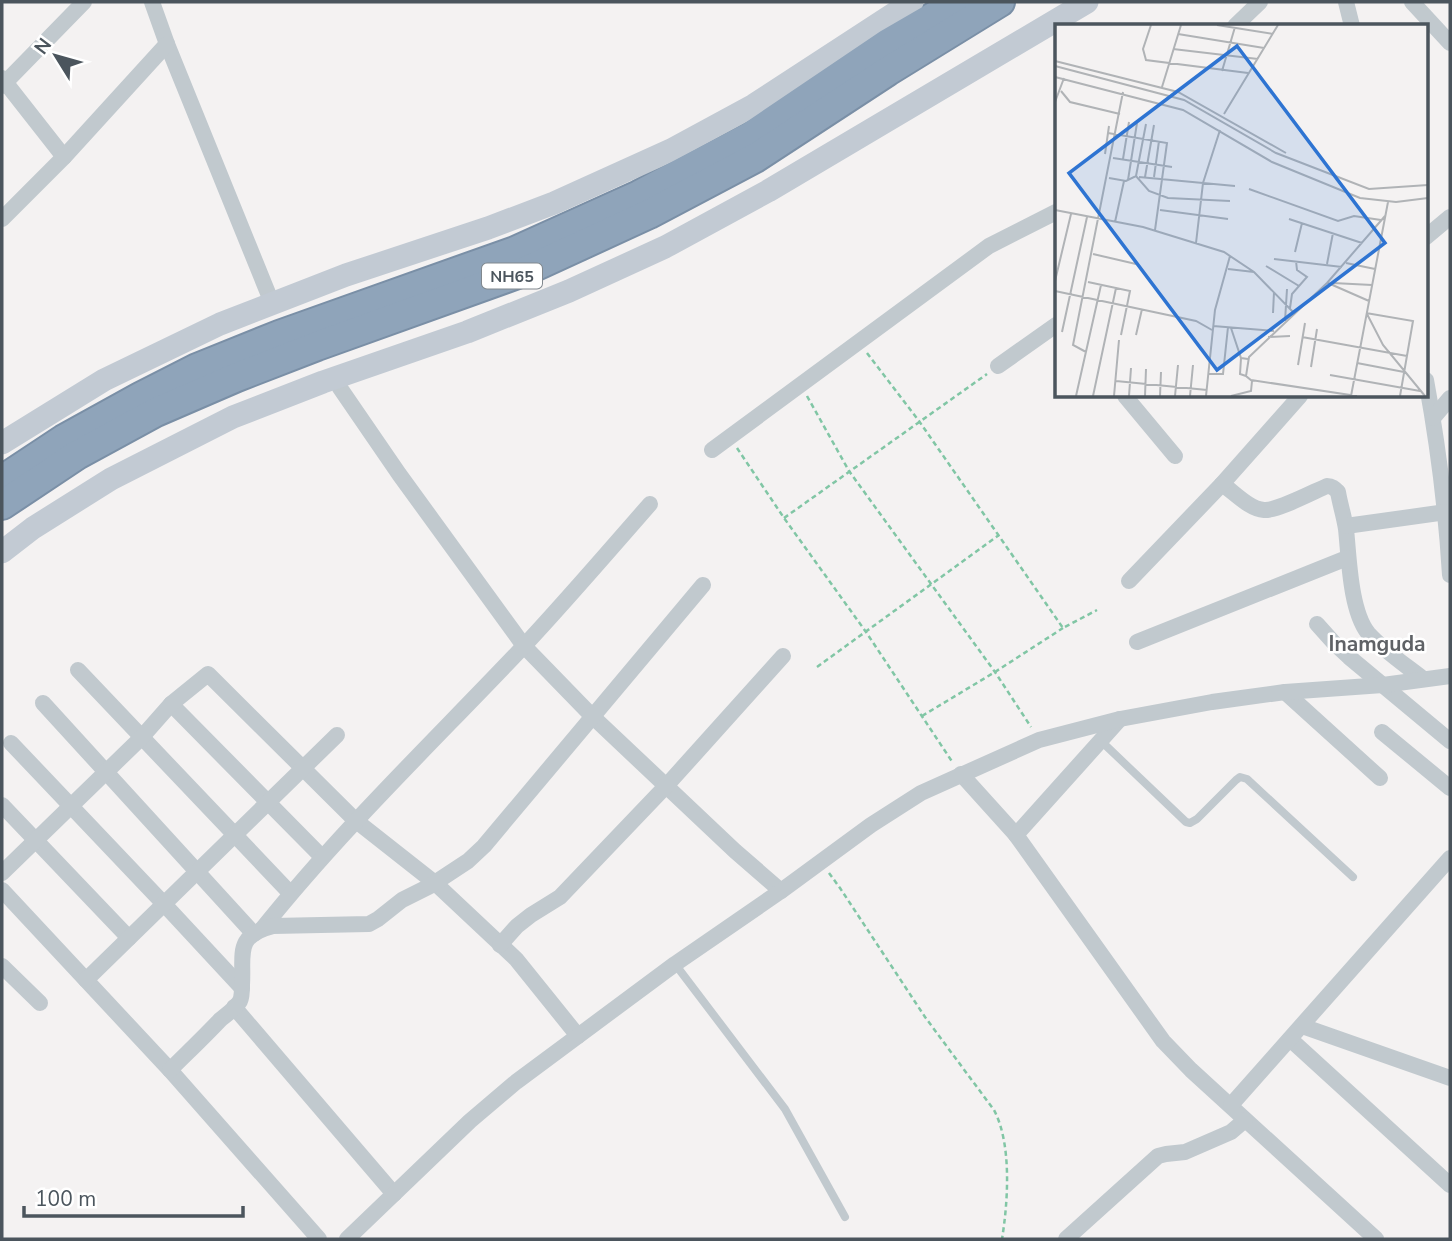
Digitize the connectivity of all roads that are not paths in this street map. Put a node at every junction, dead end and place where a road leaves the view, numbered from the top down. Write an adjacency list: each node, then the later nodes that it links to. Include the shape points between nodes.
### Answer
1 (84, 2): 14 (street)
2 (152, 2): 13 (street)
3 (912, 2): 20 (street, via 754,105 671,150 554,203)
4 (959, 2): 32 (highway, NH65, via 888,43 749,137 639,195 515,251 197,368 64,439)
5 (1000, 2): 35 (highway, NH65, via 755,158 649,214 523,272 317,346 156,412 77,455)
6 (1087, 2): 23 (street, via 665,247 467,332)
7 (1261, 2): 10 (street)
8 (1346, 2): 11 (street)
9 (1412, 2): 12 (street)
10 (1237, 24)
11 (1352, 24)
12 (1450, 43)
13 (167, 44): 15 (street); 20 (street)
14 (3, 82): 15 (street)
15 (64, 156): 18 (street)
16 (1055, 213): 30 (street, via 989,246)
17 (1450, 217): 19 (street)
18 (2, 219)
19 (1428, 235)
20 (272, 303): 29 (street, via 104,380)
21 (1055, 326): 22 (street)
22 (998, 366)
23 (336, 377): 38 (street, via 233,417 111,479); 45 (street, via 399,474)
24 (1428, 391): 28 (street)
25 (1126, 397): 31 (street)
26 (1299, 397): 33 (street)
27 (1450, 398): 28 (street)
28 (1433, 418): 36 (street)
29 (2, 443)
30 (712, 450)
31 (1175, 456)
32 (2, 480)
33 (1222, 484): 37 (street, via 1264,510 1331,486 1338,492); 41 (street)
34 (650, 504): 45 (street)
35 (2, 505)
36 (1446, 512): 37 (street); 40 (street)
37 (1346, 526): 39 (street)
38 (2, 552)
39 (1347, 558): 44 (street); 49 (street, via 1361,622 1375,640)
40 (1450, 575)
41 (1129, 582)
42 (703, 585): 54 (street)
43 (1317, 624): 50 (street)
44 (1137, 642)
45 (524, 646): 54 (street); 71 (street)
46 (783, 656): 66 (street)
47 (78, 670): 58 (street)
48 (1450, 676): 49 (street)
49 (1422, 678): 50 (street)
50 (1383, 685): 51 (street); 60 (street)
51 (1285, 691): 55 (street); 65 (street)
52 (43, 703): 63 (street)
53 (171, 704): 58 (street); 62 (street, via 208,674); 68 (street)
54 (592, 716): 66 (street); 80 (street, via 484,845)
55 (1120, 719): 59 (street); 64 (street, via 1039,740)
56 (1382, 732): 67 (street)
57 (337, 735): 62 (street)
58 (141, 738): 63 (street); 72 (street)
59 (1101, 741): 73 (street); 79 (lane, via 1186,822 1198,819 1240,777 1247,779)
60 (1450, 741)
61 (10, 743): 70 (street)
62 (303, 769): 68 (street); 71 (street)
63 (106, 771): 70 (street); 77 (street)
64 (961, 774): 73 (street); 82 (street, via 921,793)
65 (1380, 778)
66 (667, 785): 82 (street); 87 (street, via 560,897 517,926)
67 (1450, 788)
68 (268, 803): 72 (street); 75 (street)
69 (2, 805): 74 (street)
70 (71, 805): 74 (street); 84 (street)
71 (355, 820): 75 (street); 80 (street)
72 (235, 835): 77 (street); 83 (street)
73 (1016, 835): 99 (street, via 1163,1041)
74 (34, 840): 78 (street); 86 (street)
75 (322, 857): 83 (street)
76 (1450, 858): 94 (street)
77 (197, 872): 84 (street); 85 (street)
78 (2, 873)
79 (1353, 877)
80 (435, 883): 85 (street, via 369,924 273,926); 87 (street)
81 (2, 890): 90 (street)
82 (781, 891): 88 (street)
83 (290, 893): 85 (street)
84 (164, 904): 86 (street); 91 (street)
85 (258, 931): 91 (street, via 242,950)
86 (129, 938): 90 (street)
87 (500, 945): 95 (street)
88 (675, 964): 95 (street); 103 (lane, via 785,1109)
89 (2, 966): 92 (street)
90 (86, 980): 97 (street)
91 (242, 988): 93 (street, via 240,1001)
92 (40, 1003)
93 (233, 1007): 97 (street); 102 (street)
94 (1302, 1026): 96 (street); 98 (street)
95 (578, 1036): 102 (street, via 470,1121)
96 (1290, 1039): 99 (street); 101 (street)
97 (170, 1070): 104 (street)
98 (1450, 1078)
99 (1231, 1105): 100 (street)
100 (1245, 1120): 106 (street, via 1231,1132 1185,1152 1157,1156); 107 (street)
101 (1450, 1185)
102 (394, 1194): 105 (street)
103 (845, 1217)
104 (319, 1239)
105 (347, 1239)
106 (1066, 1239)
107 (1376, 1239)

